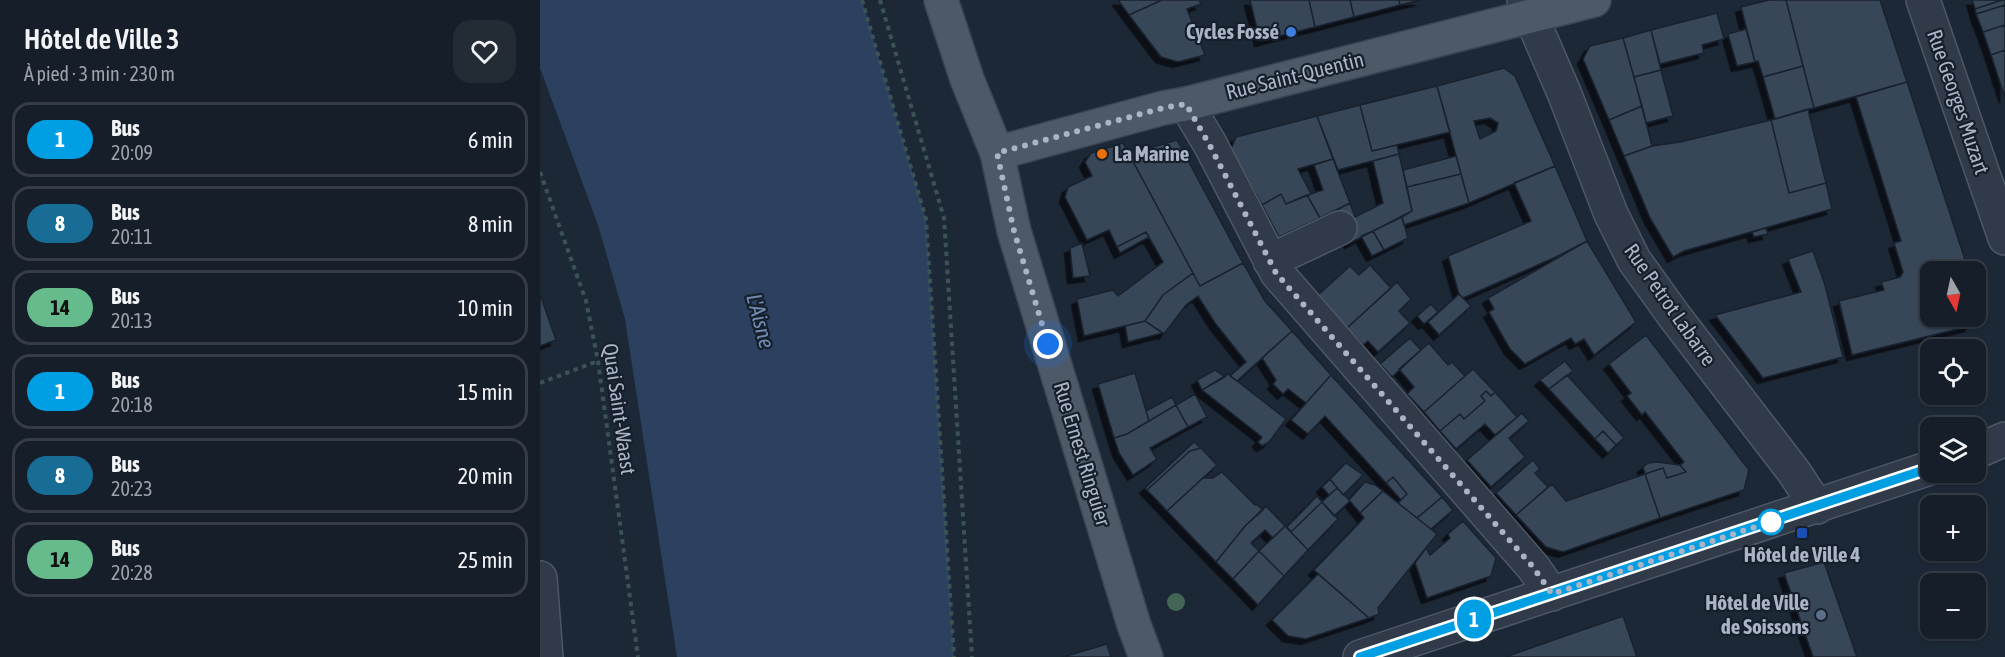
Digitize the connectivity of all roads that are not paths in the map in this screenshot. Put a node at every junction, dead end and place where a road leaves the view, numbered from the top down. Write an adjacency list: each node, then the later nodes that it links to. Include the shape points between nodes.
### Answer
1 (941, 0): 6 (main road, Rue Ernest Ringuier)
2 (1594, 0): 4 (main road, Rue Saint-Quentin)
3 (1923, 0): 8 (street, Rue Georges Muzart)
4 (1527, 8): 5 (main road, Rue Saint-Quentin); 13 (street, Rue Petrot Labarre, via 1634,260)
5 (1174, 106): 6 (main road, Rue Saint-Quentin); 9 (street, via 1209,144)
6 (997, 153): 17 (main road, Rue Ernest Ringuier, via 1014,231)
7 (1340, 228): 9 (street)
8 (2005, 238)
9 (1270, 261): 15 (street, via 1294,295 1533,567)
10 (2005, 439): 11 (street)
11 (1986, 448)
12 (1920, 471): 13 (street)
13 (1817, 507): 15 (street)
14 (540, 578): 16 (street)
15 (1552, 594): 18 (street)
16 (546, 657)
17 (1146, 657)
18 (1360, 657)

